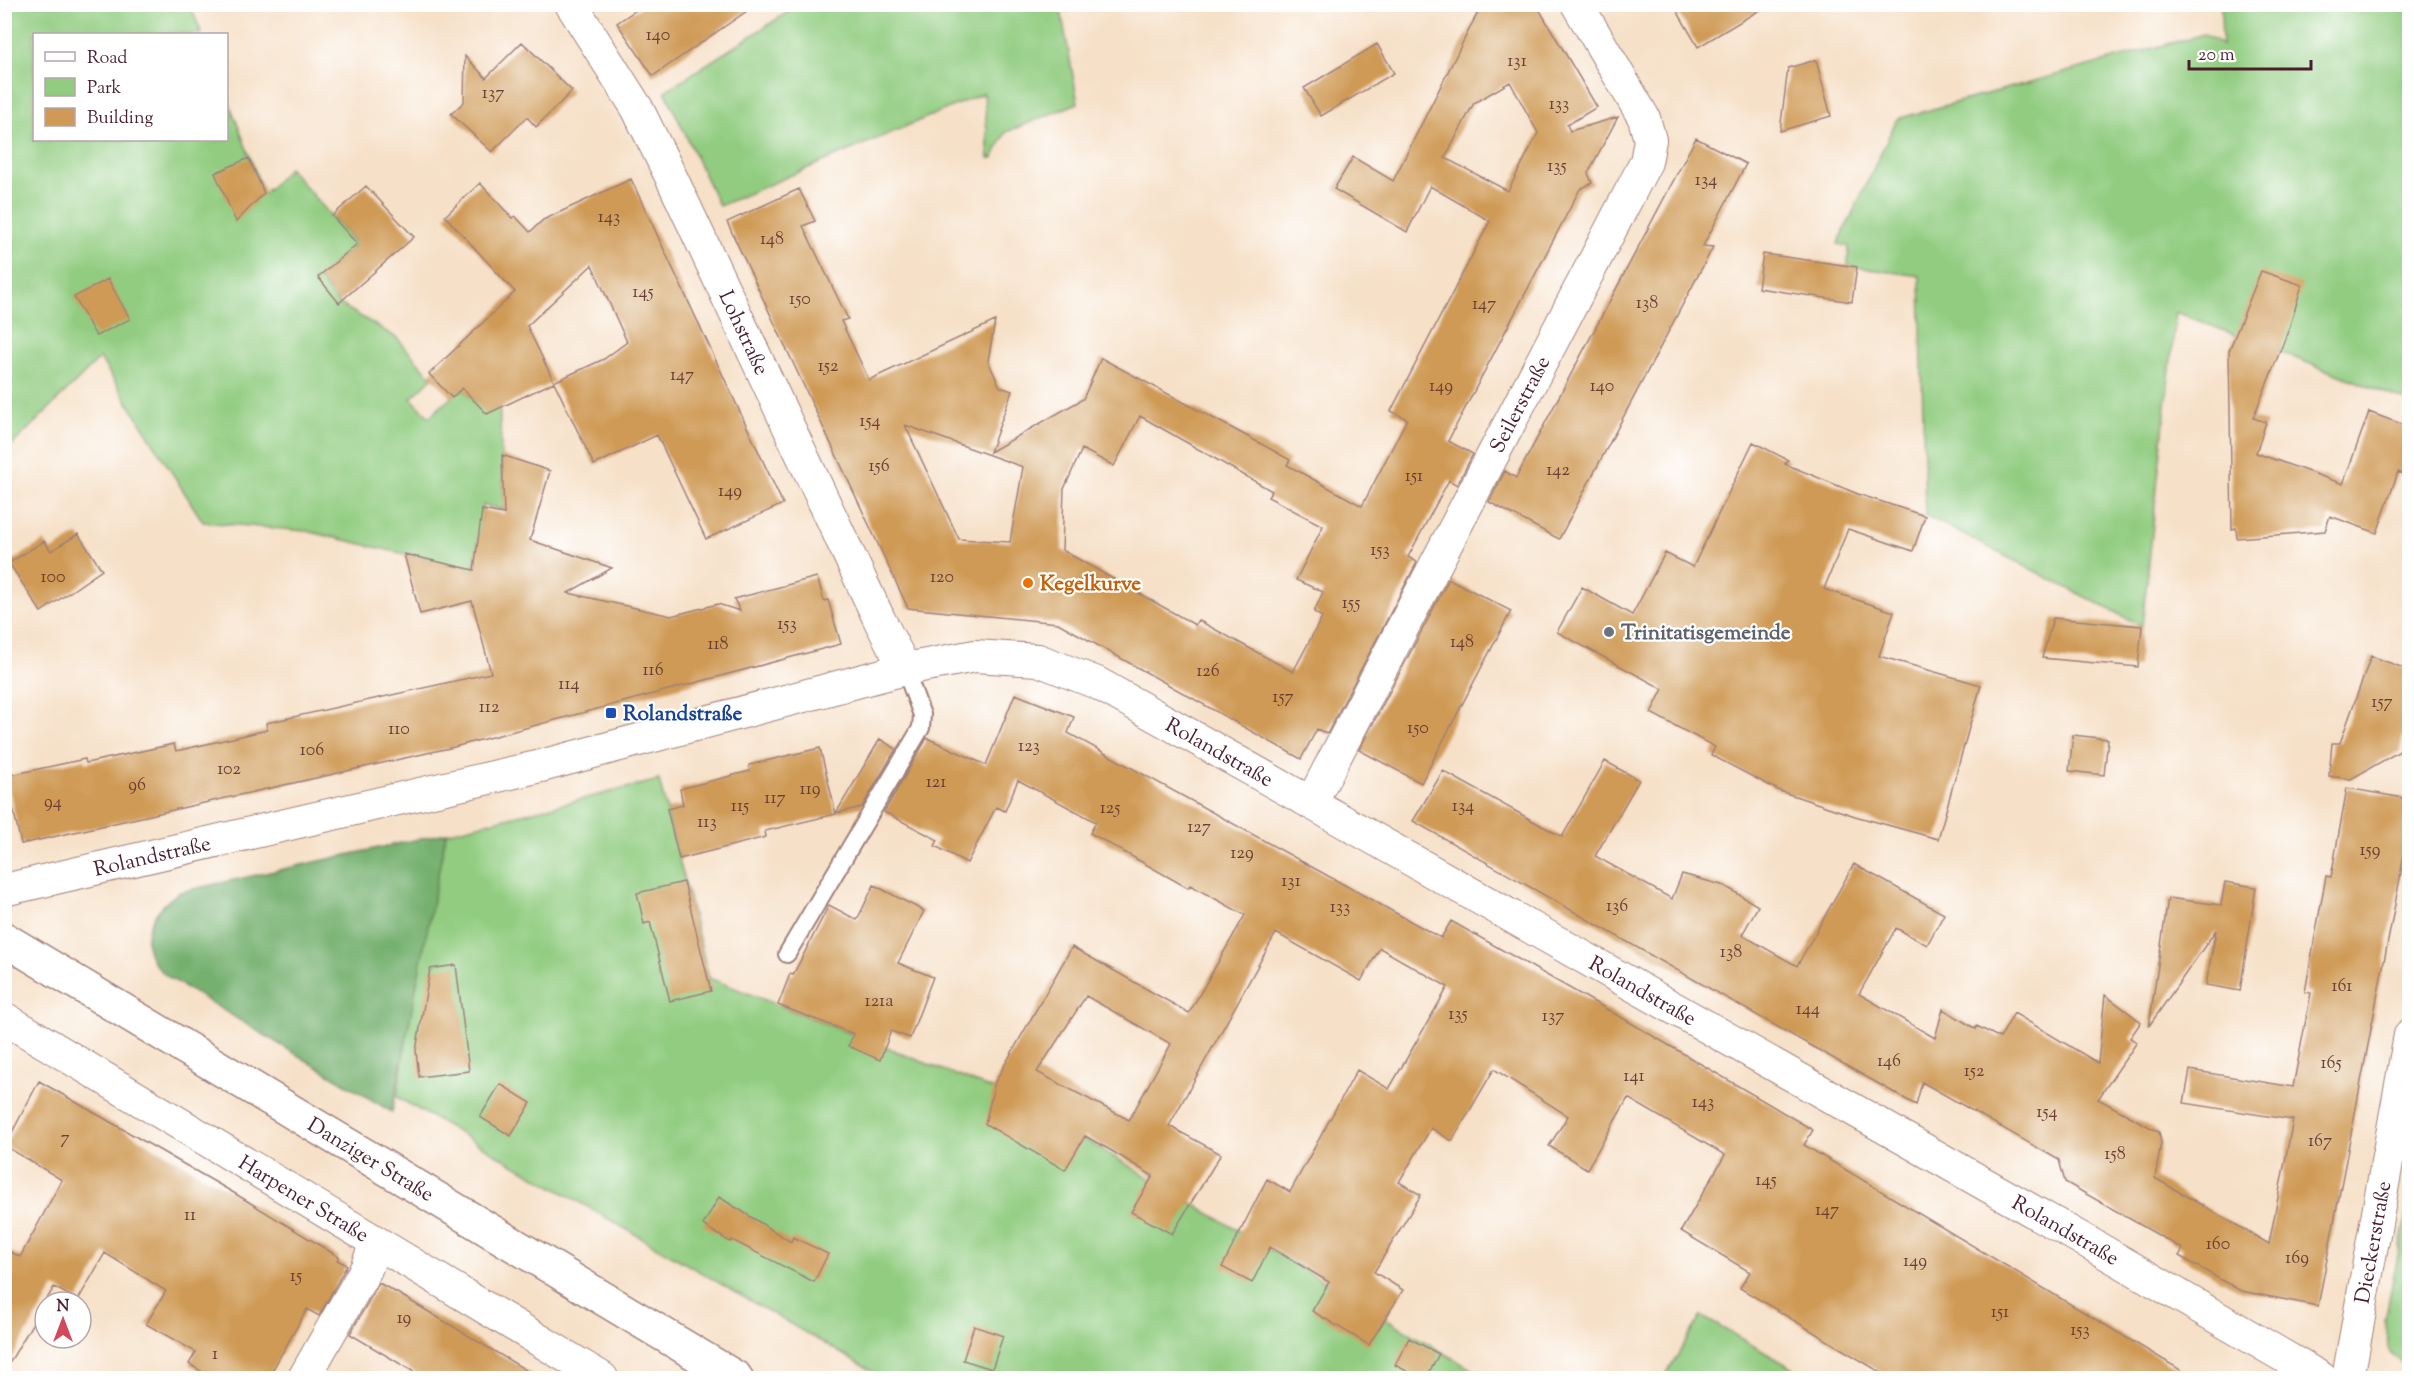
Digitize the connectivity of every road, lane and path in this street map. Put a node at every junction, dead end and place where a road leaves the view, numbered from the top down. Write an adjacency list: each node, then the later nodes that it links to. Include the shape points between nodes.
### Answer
1 (571, 4): 3 (street, Lohstraße, via 637,108)
2 (1577, 4): 4 (street, Seilerstraße, via 1644,118 1650,140 1646,162)
3 (905, 669): 4 (street, Rolandstraße, via 975,656 1047,663 1097,683); 5 (street, Rolandstraße, via 541,766); 7 (lane, via 922,715 921,728)
4 (1311, 803): 14 (street, Rolandstraße)
5 (4, 890)
6 (4, 939): 13 (main road, Danziger Straße)
7 (787, 954)
8 (4, 1018): 10 (street, Harpener Straße)
9 (2409, 1035): 15 (street, Dieckerstraße)
10 (376, 1242): 11 (street, via 366,1269); 12 (street, Harpener Straße)
11 (304, 1378)
12 (602, 1378)
13 (736, 1378)
14 (2321, 1378)
15 (2348, 1378)

